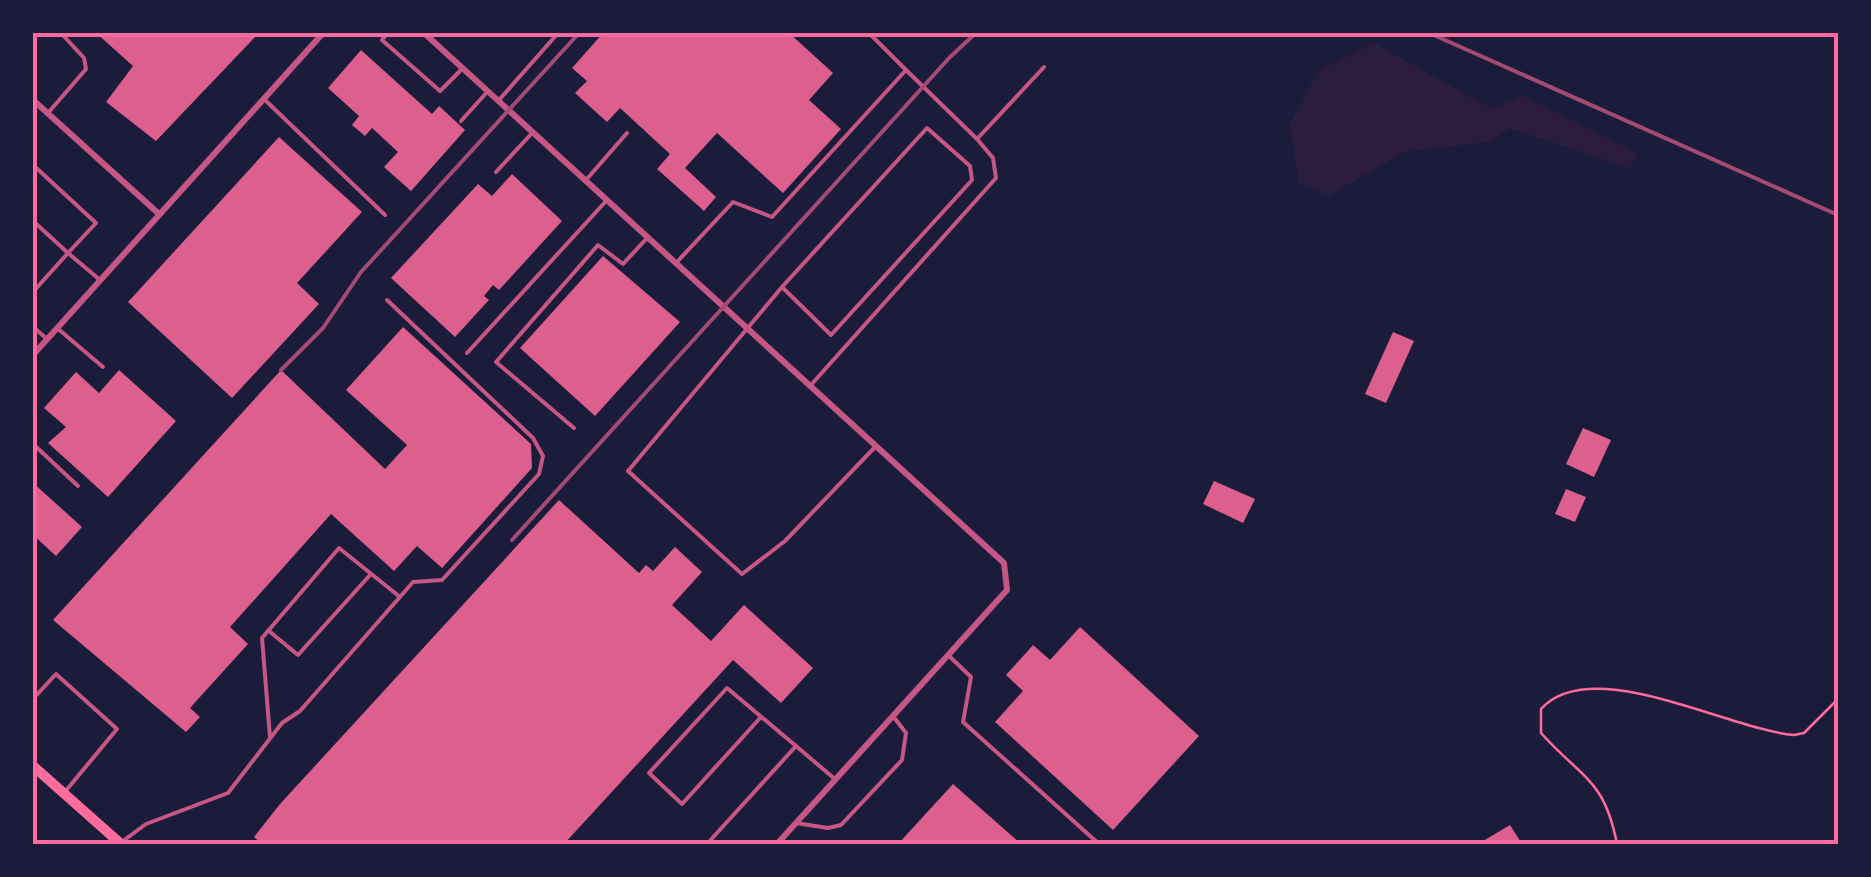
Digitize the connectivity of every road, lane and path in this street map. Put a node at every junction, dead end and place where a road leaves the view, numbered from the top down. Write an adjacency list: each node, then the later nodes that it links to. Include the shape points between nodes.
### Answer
1 (60, 32): 14 (lane, via 86,69)
2 (388, 32): 8 (lane, via 382,40 440,92)
3 (423, 32): 8 (street)
4 (559, 32): 13 (lane)
5 (868, 32): 9 (lane)
6 (320, 34): 12 (street)
7 (1044, 67): 18 (lane)
8 (462, 68): 10 (street)
9 (906, 70): 18 (lane); 28 (lane, via 772,216 734,202)
10 (488, 91): 13 (street); 15 (lane)
11 (32, 99): 14 (street)
12 (264, 99): 23 (street); 24 (lane)
13 (498, 100): 16 (street)
14 (48, 113): 23 (street)
15 (461, 121)
16 (533, 132): 20 (lane); 21 (street)
17 (627, 133): 21 (lane)
18 (977, 140): 40 (lane, via 993,158 996,178)
19 (32, 164): 27 (lane, via 96,223)
20 (496, 172)
21 (586, 180): 22 (street)
22 (607, 200): 26 (street); 37 (lane)
23 (159, 214): 29 (street)
24 (384, 215)
25 (32, 220): 27 (lane)
26 (648, 237): 28 (street); 41 (lane, via 623,264 598,244 496,362)
27 (68, 253): 29 (lane); 31 (lane)
28 (676, 263): 35 (street)
29 (100, 280): 34 (street)
30 (782, 287): 30 (lane, via 830,335 972,180 970,166 927,128); 35 (lane)
31 (32, 293)
32 (387, 300): 46 (lane, via 534,438 543,456 539,474 442,580 413,582)
33 (32, 326): 36 (lane)
34 (58, 328): 36 (street); 39 (lane)
35 (748, 330): 40 (street); 43 (lane, via 628,471 742,574 785,541)
36 (47, 339): 38 (street)
37 (466, 352)
38 (32, 356)
39 (104, 367)
40 (810, 386): 43 (street)
41 (574, 428)
42 (32, 443): 44 (lane)
43 (876, 446): 48 (street, via 1004,563 1006,590)
44 (78, 486)
45 (371, 574): 46 (lane); 47 (lane, via 298,654); 47 (lane, via 339,548)
46 (400, 597): 53 (lane)
47 (269, 631): 53 (lane, via 262,638 261,665)
48 (948, 655): 51 (street); 62 (lane, via 971,678 963,722)
49 (1838, 699): 63 (path, via 1794,735 1621,690 1590,688 1549,700 1541,708 1541,732 1598,786)
50 (32, 700): 57 (lane, via 56,674 117,730)
51 (893, 716): 56 (street); 58 (lane, via 906,733 902,760 841,825)
52 (761, 717): 52 (lane, via 682,804 648,773 727,688); 54 (lane)
53 (270, 738): 59 (lane, via 228,792 146,824)
54 (796, 746): 56 (lane); 60 (lane)
55 (32, 765): 57 (main road)
56 (836, 780): 58 (street)
57 (64, 793): 59 (main road)
58 (796, 823): 61 (street)
59 (120, 844)
60 (707, 844)
61 (777, 844)
62 (1099, 844)
63 (1618, 844)

